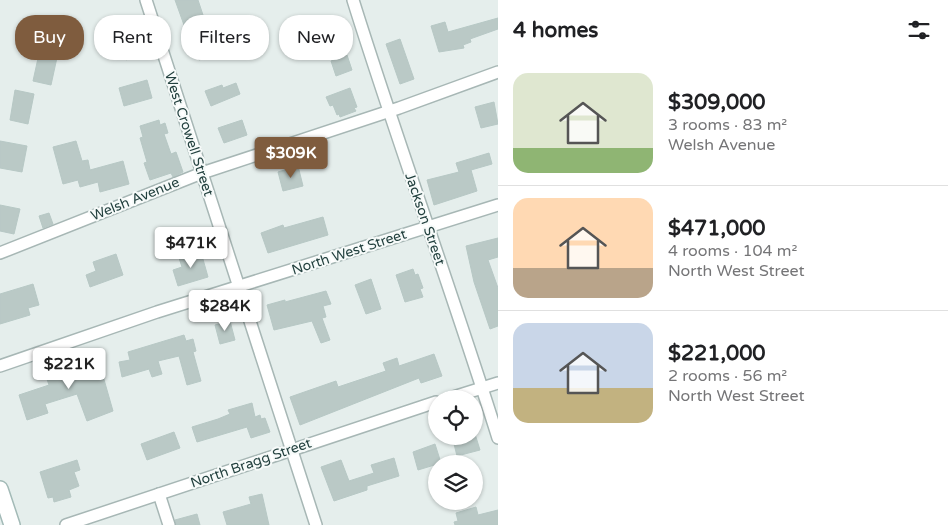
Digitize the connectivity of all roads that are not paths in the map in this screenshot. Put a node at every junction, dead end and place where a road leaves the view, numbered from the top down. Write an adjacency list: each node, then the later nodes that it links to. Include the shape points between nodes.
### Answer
1 (146, 0): 5 (street, West Crowell Street)
2 (352, 0): 4 (street, Jackson Street)
3 (498, 72): 4 (street, Welsh Avenue)
4 (388, 111): 5 (street, Welsh Avenue); 7 (street, Jackson Street)
5 (202, 173): 8 (street, Welsh Avenue); 9 (street, West Crowell Street)
6 (498, 205): 7 (street, North West Street)
7 (428, 227): 9 (street, North West Street); 12 (street, Jackson Street)
8 (0, 253)
9 (239, 287): 10 (street, North West Street); 16 (street, West Crowell Street)
10 (0, 366)
11 (498, 383): 12 (street)
12 (482, 388): 13 (street); 15 (street, Jackson Street)
13 (476, 390)
14 (428, 405): 16 (street, North Bragg Street)
15 (498, 438)
16 (291, 449): 18 (street, North Bragg Street); 22 (street, West Crowell Street)
17 (0, 489): 19 (main road)
18 (159, 494): 20 (street, North Bragg Street); 21 (street)
19 (12, 525)
20 (66, 525)
21 (169, 525)
22 (316, 525)

